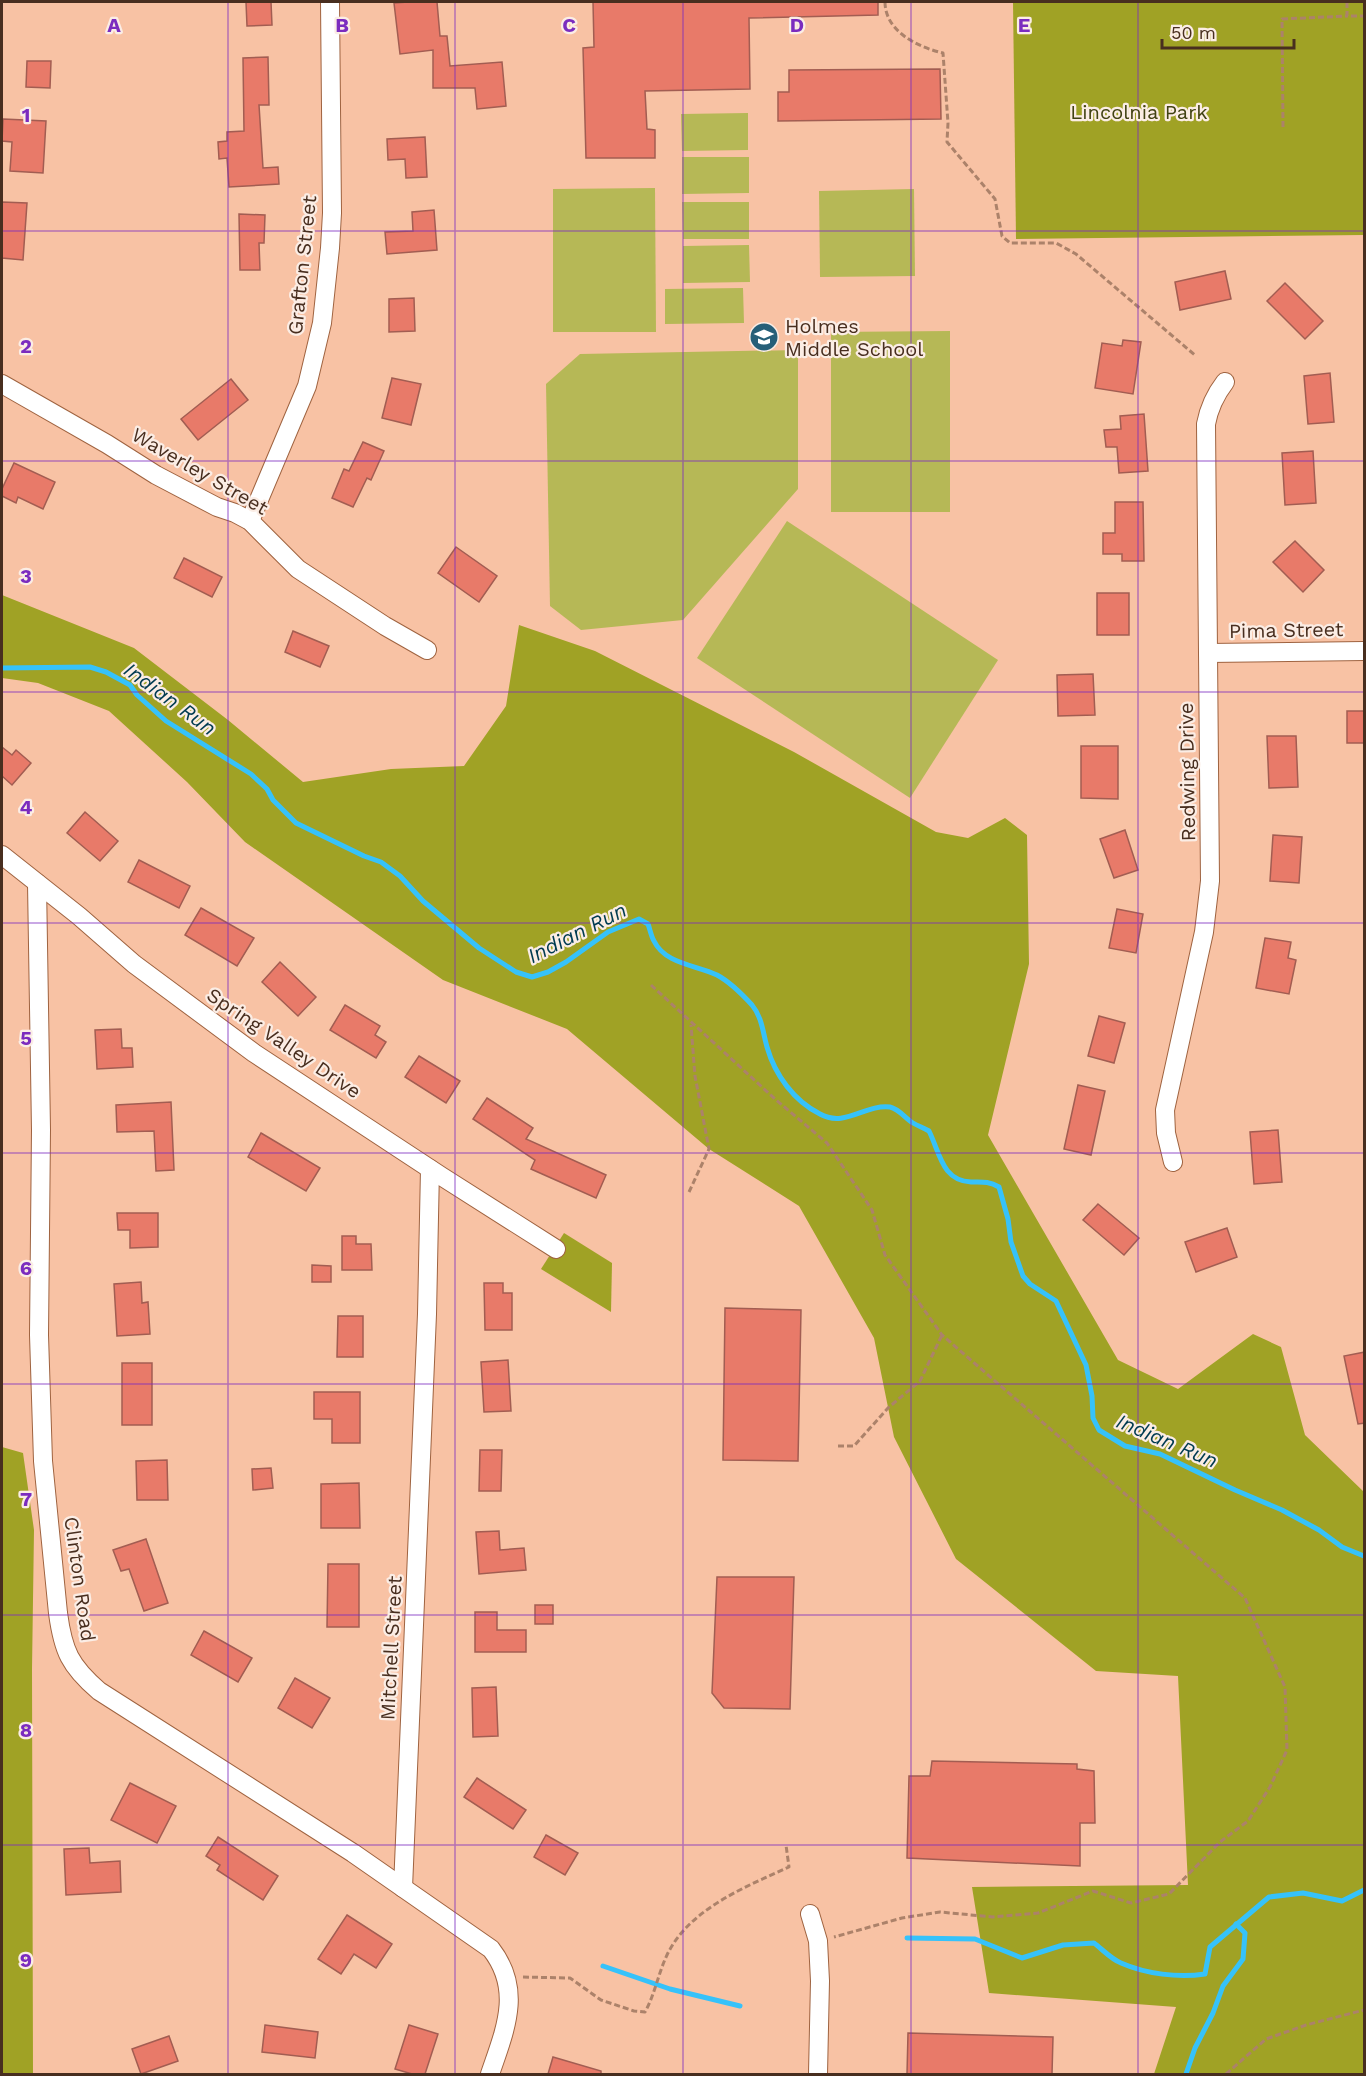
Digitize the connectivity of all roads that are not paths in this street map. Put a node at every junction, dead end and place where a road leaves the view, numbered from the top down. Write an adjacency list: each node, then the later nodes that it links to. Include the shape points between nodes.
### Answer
1 (330, 2): 4 (street, Grafton Street, via 332,213 322,322 307,386)
2 (1225, 382): 7 (street, Redwing Drive, via 1215,396 1206,424)
3 (2, 384): 4 (street, Waverley Street, via 156,475)
4 (250, 521): 5 (street, Waverley Street, via 298,570)
5 (427, 650)
6 (1365, 651): 7 (street, Pima Street)
7 (1208, 653): 10 (street, Redwing Drive, via 1209,891 1204,932 1165,1110)
8 (2, 855): 9 (street, Spring Valley Drive)
9 (37, 882): 11 (street, Spring Valley Drive, via 184,1003); 13 (street, Clinton Road, via 43,1461 61,1636 80,1674 99,1691)
10 (1173, 1162)
11 (430, 1169): 12 (street, Spring Valley Drive); 13 (street, Mitchell Street)
12 (555, 1249)
13 (403, 1888): 15 (street, via 491,1949 501,1963 508,1978 507,2021)
14 (810, 1914): 16 (street, via 818,1941)
15 (490, 2074)
16 (818, 2074)

